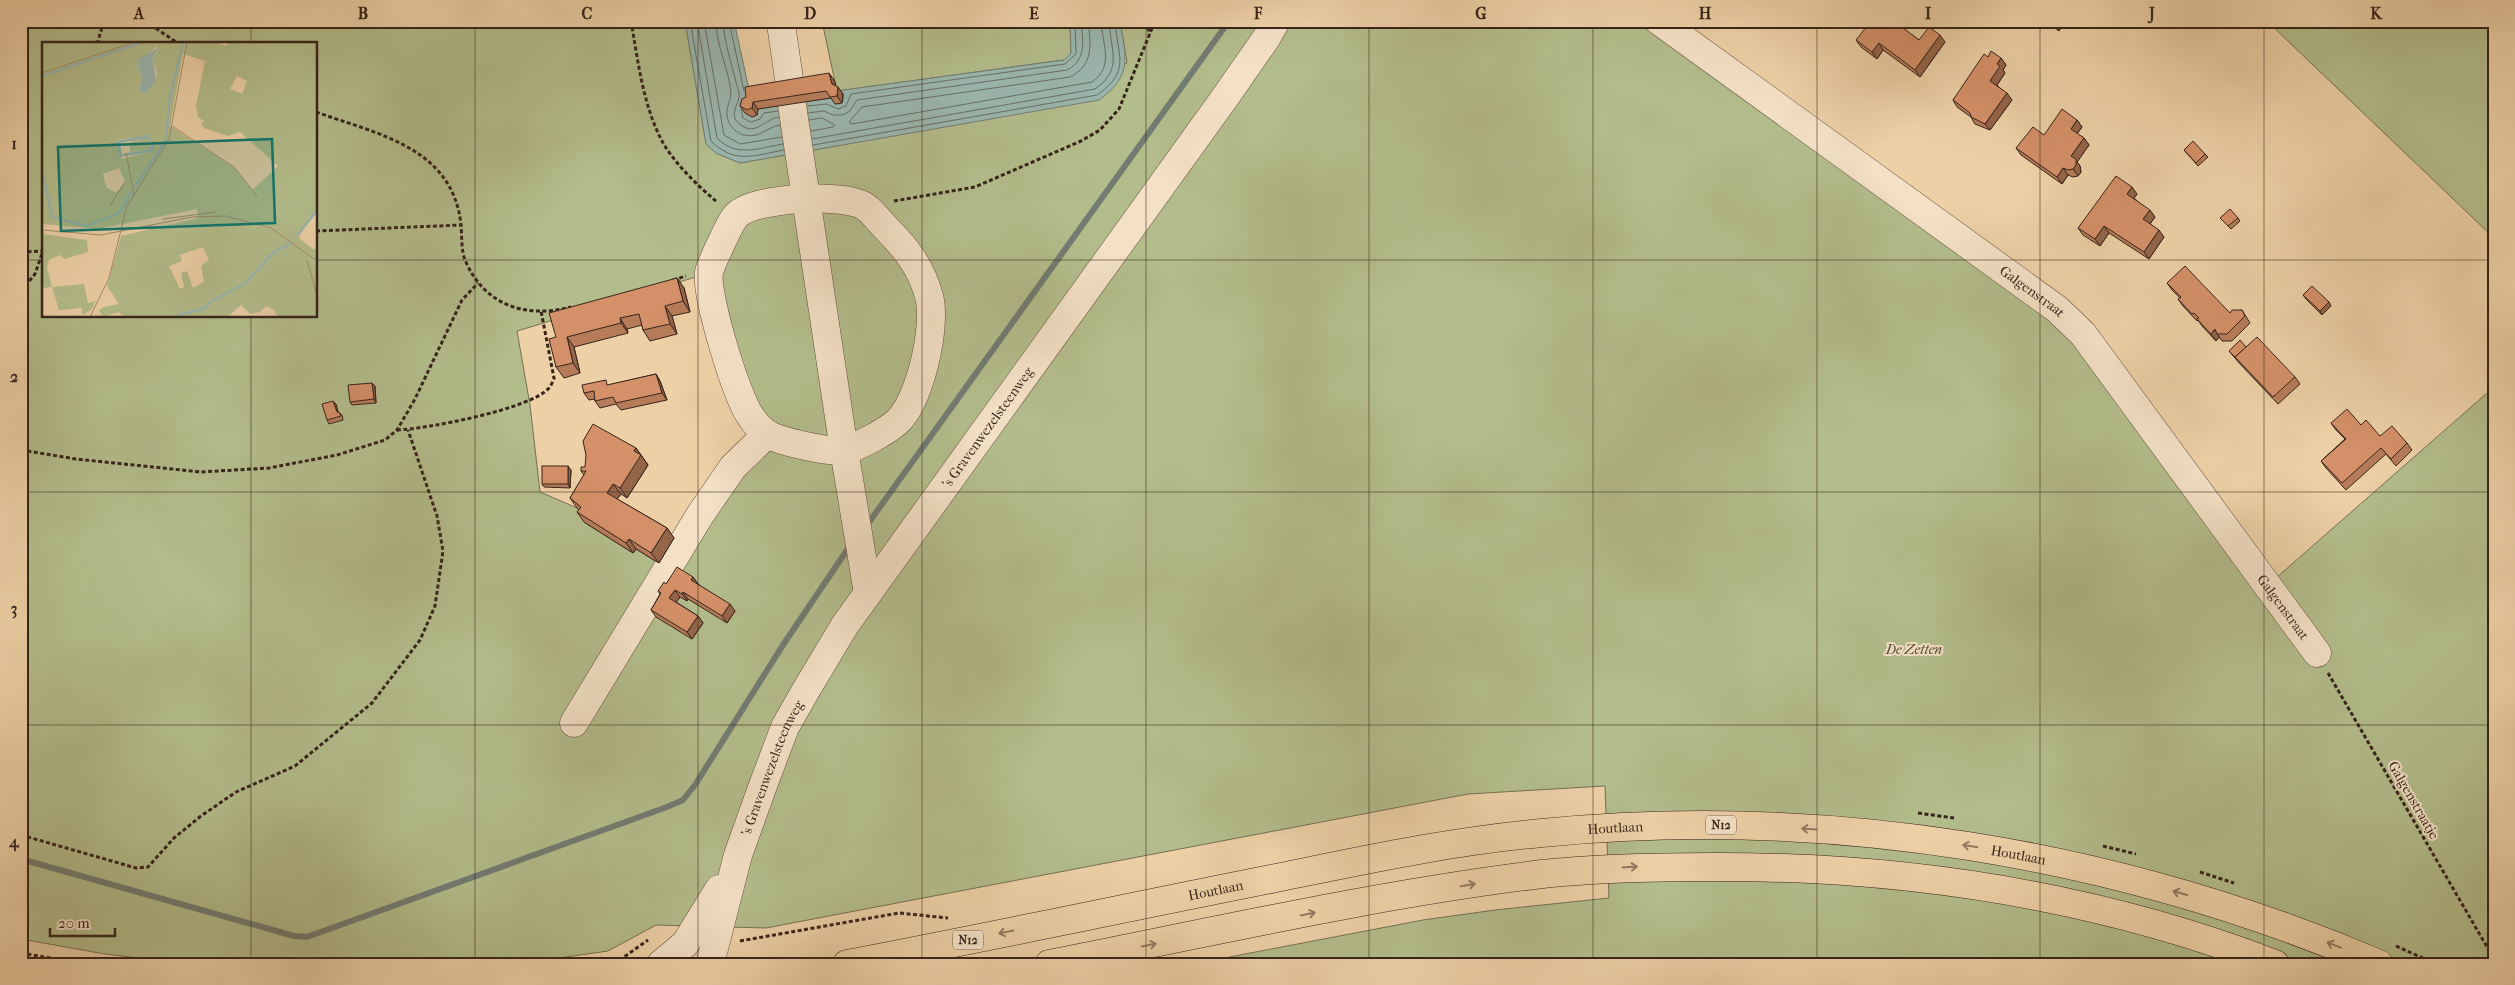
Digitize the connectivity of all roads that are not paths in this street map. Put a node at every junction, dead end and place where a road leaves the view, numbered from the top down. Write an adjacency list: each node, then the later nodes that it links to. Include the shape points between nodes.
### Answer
1 (1276, 21): 7 (street, 's Gravenwezelsteenweg, via 1268,37)
2 (1659, 21): 8 (street, Galgenstraat, via 2070,321 2089,342)
3 (781, 24): 4 (street)
4 (807, 198): 5 (street, via 768,203 735,216 709,273 712,302 727,359 750,416); 6 (street); 6 (street, via 861,204 913,258 930,298 925,359 912,400 898,422)
5 (767, 434): 6 (street, via 815,448); 9 (street, via 734,467 700,515)
6 (844, 450): 7 (street)
7 (868, 593): 10 (street, 's Gravenwezelsteenweg, via 845,625 785,728)
8 (2317, 653)
9 (574, 723)
10 (738, 855): 11 (street, 's Gravenwezelsteenweg, via 685,944); 12 (street, 's Gravenwezelsteenweg)
11 (662, 964)
12 (710, 964)
13 (847, 964): 16 (main road, Houtlaan / N12, one-way to 13, via 2267,920 2117,876 2027,855 1941,841 1750,825 1633,826 1485,840 1320,869)
14 (1049, 964): 15 (main road, one-way to 15, via 1488,882 1635,867 1721,866 1839,870 1937,879 2021,893 2105,910 2187,932)
15 (2275, 964)
16 (2379, 964)

